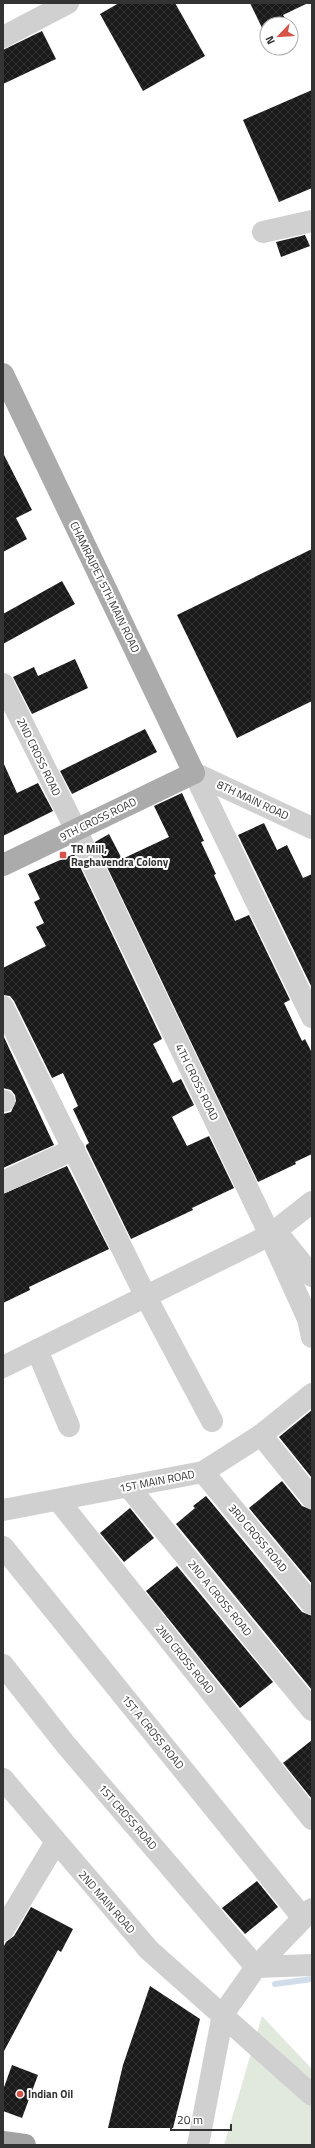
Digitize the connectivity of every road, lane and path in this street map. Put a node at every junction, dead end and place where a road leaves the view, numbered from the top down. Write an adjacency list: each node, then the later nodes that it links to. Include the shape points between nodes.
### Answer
1 (68, 3): 2 (street)
2 (3, 37)
3 (312, 221): 4 (street)
4 (263, 232)
5 (3, 374): 7 (main road, CHAMRAJPET 5TH MAIN ROAD)
6 (3, 684): 9 (street, 2ND CROSS ROAD)
7 (194, 773): 8 (street, 8TH MAIN ROAD); 9 (main road, 9TH CROSS ROAD); 12 (street)
8 (312, 828)
9 (76, 830): 10 (main road, 9TH CROSS ROAD); 16 (street, 4TH CROSS ROAD)
10 (3, 865)
11 (5, 1015): 13 (street)
12 (312, 1016)
13 (74, 1150): 14 (street); 18 (street)
14 (3, 1182)
15 (312, 1202): 16 (street)
16 (273, 1233): 17 (street); 18 (street); 19 (street, 4TH CROSS ROAD, via 308,1319)
17 (312, 1276)
18 (146, 1296): 20 (street); 23 (street)
19 (312, 1337)
20 (37, 1350): 21 (street); 24 (street)
21 (3, 1367)
22 (312, 1394): 25 (street, 1ST MAIN ROAD)
23 (212, 1421)
24 (69, 1426)
25 (260, 1435): 26 (street, 1ST MAIN ROAD); 28 (street)
26 (203, 1472): 27 (street, 1ST MAIN ROAD); 32 (street, 3RD CROSS ROAD)
27 (128, 1486): 29 (street, 1ST MAIN ROAD); 34 (street, 2ND A CROSS ROAD)
28 (312, 1498)
29 (58, 1500): 30 (street, 1ST MAIN ROAD); 36 (street, 2ND CROSS ROAD)
30 (3, 1510)
31 (3, 1547): 38 (street, 1ST A CROSS ROAD)
32 (312, 1604)
33 (3, 1665): 41 (street, 1ST CROSS ROAD, via 66,1745)
34 (312, 1710)
35 (3, 1779): 37 (street, 2ND MAIN ROAD)
36 (312, 1819)
37 (56, 1842): 39 (street); 42 (street, 2ND MAIN ROAD, via 149,1950)
38 (308, 1913): 41 (street)
39 (3, 1930)
40 (312, 1965): 41 (street)
41 (256, 1967): 42 (street)
42 (223, 2014): 43 (street, 2ND MAIN ROAD); 46 (street)
43 (312, 2095)
44 (3, 2142): 45 (highway)
45 (25, 2145)
46 (198, 2145)

